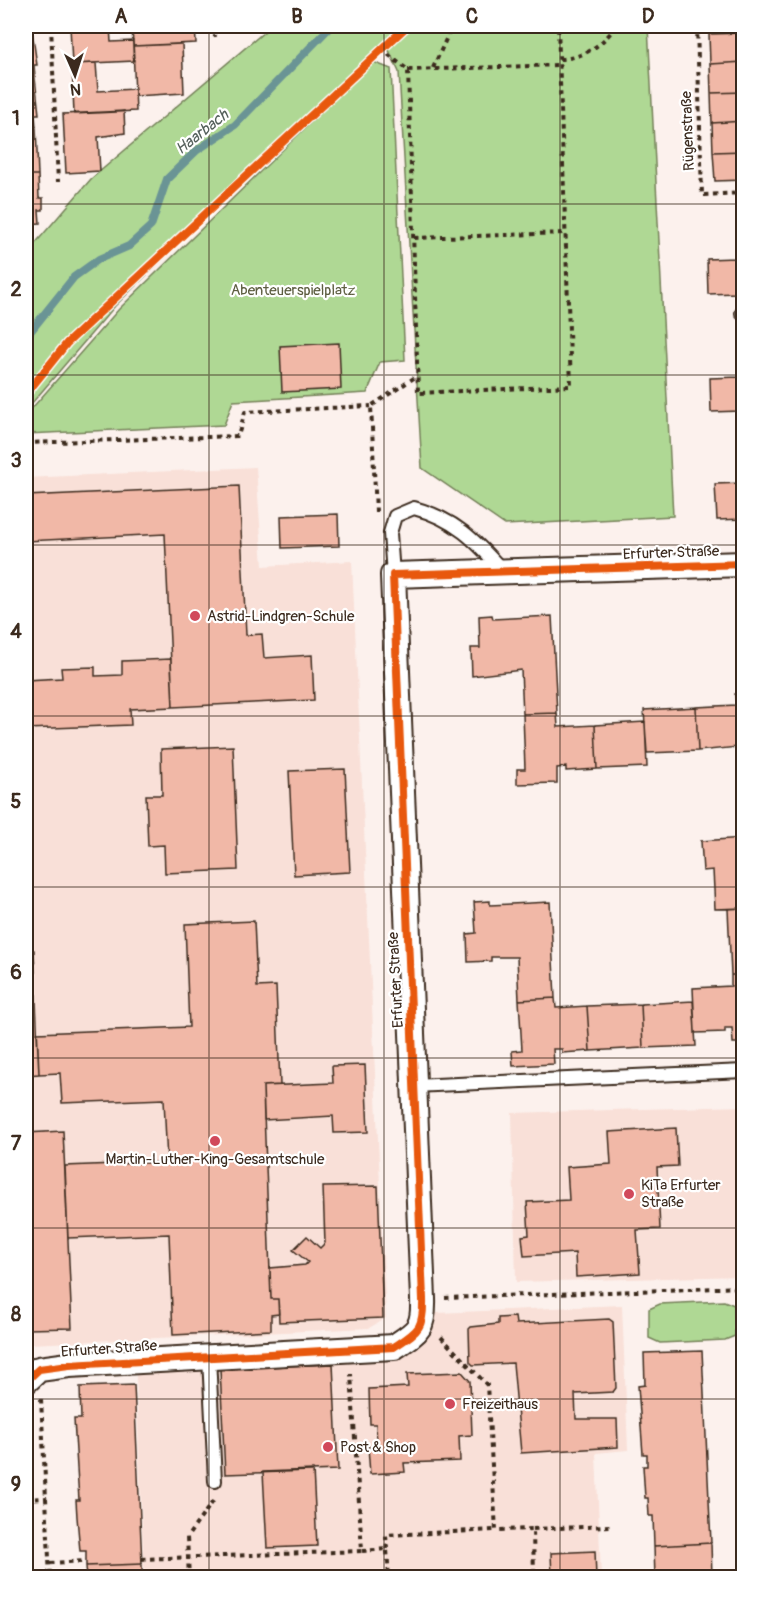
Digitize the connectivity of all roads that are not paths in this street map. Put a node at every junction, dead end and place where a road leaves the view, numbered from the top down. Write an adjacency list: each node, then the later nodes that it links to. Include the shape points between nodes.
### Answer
1 (744, 564): 2 (street, Erfurter Straße)
2 (503, 572): 3 (street, Erfurter Straße); 3 (lane, Erfurter Straße, via 451,521 414,508 395,516 392,525)
3 (393, 575): 5 (street, Erfurter Straße)
4 (744, 1071): 5 (lane)
5 (414, 1086): 6 (street, Erfurter Straße, via 423,1310 413,1334 394,1347)
6 (209, 1357): 7 (street, Erfurter Straße); 8 (lane)
7 (32, 1375)
8 (215, 1481)

